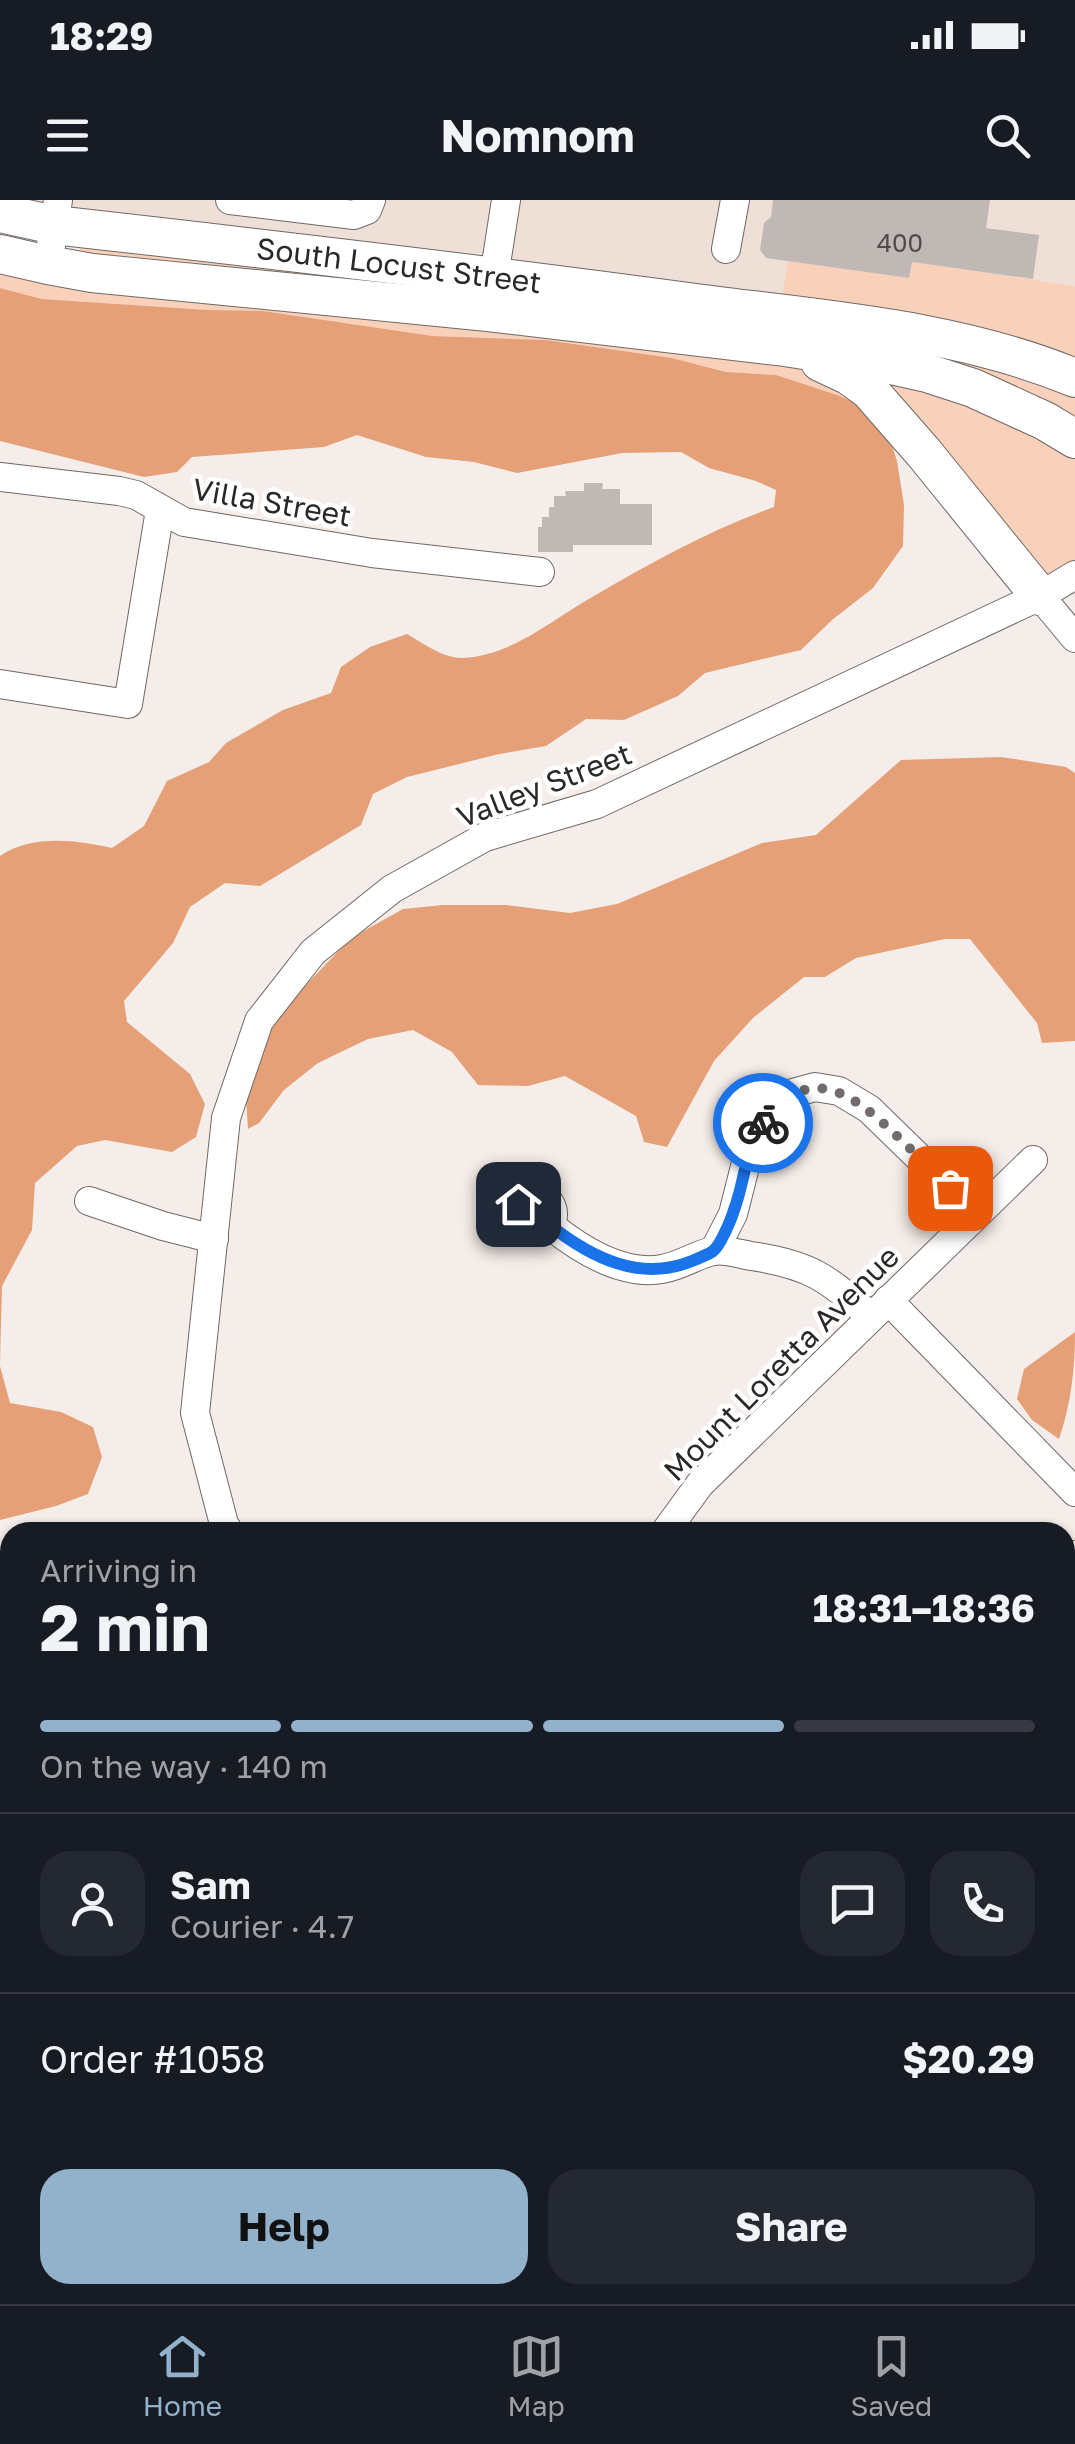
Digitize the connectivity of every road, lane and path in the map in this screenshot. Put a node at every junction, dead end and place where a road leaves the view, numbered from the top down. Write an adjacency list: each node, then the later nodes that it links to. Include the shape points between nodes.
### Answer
1 (220, 200): 8 (street)
2 (230, 200): 3 (street, via 354,216)
3 (371, 200)
4 (506, 200): 12 (street)
5 (735, 200): 9 (street)
6 (56, 212): 7 (highway, South Locust Street); 8 (highway, South Locust Street); 11 (street)
7 (0, 213)
8 (213, 243): 12 (highway, South Locust Street)
9 (726, 249)
10 (0, 254): 11 (highway, South Locust Street)
11 (48, 266): 13 (highway, South Locust Street)
12 (495, 275): 13 (street); 14 (highway, South Locust Street)
13 (488, 312): 14 (highway, South Locust Street)
14 (792, 332): 15 (highway, via 890,326); 16 (highway, via 1006,401); 21 (highway, via 869,390)
15 (1075, 378)
16 (1075, 439)
17 (0, 477): 18 (street, Villa Street, via 119,491)
18 (160, 510): 19 (street, Villa Street, via 184,522 372,553); 23 (street, via 128,704)
19 (540, 572)
20 (1075, 574): 21 (street, Valley Street)
21 (1040, 596): 22 (street); 28 (street, Valley Street, via 597,804 485,837 392,888 312,952 259,1021 226,1118)
22 (1075, 638)
23 (0, 684)
24 (1033, 1160): 26 (street, Mount Loretta Avenue)
25 (90, 1202): 28 (street)
26 (978, 1214): 29 (street, via 869,1109 840,1091 816,1087 774,1107 759,1129 733,1214); 30 (street, Mount Loretta Avenue)
27 (551, 1226): 29 (street, via 622,1267 659,1270)
28 (214, 1238): 32 (street, Valley Street, via 195,1412)
29 (714, 1251): 30 (street, via 805,1268)
30 (879, 1309): 31 (street); 33 (street, Mount Loretta Avenue, via 700,1484)
31 (1075, 1492)
32 (221, 1522)
33 (672, 1522)

